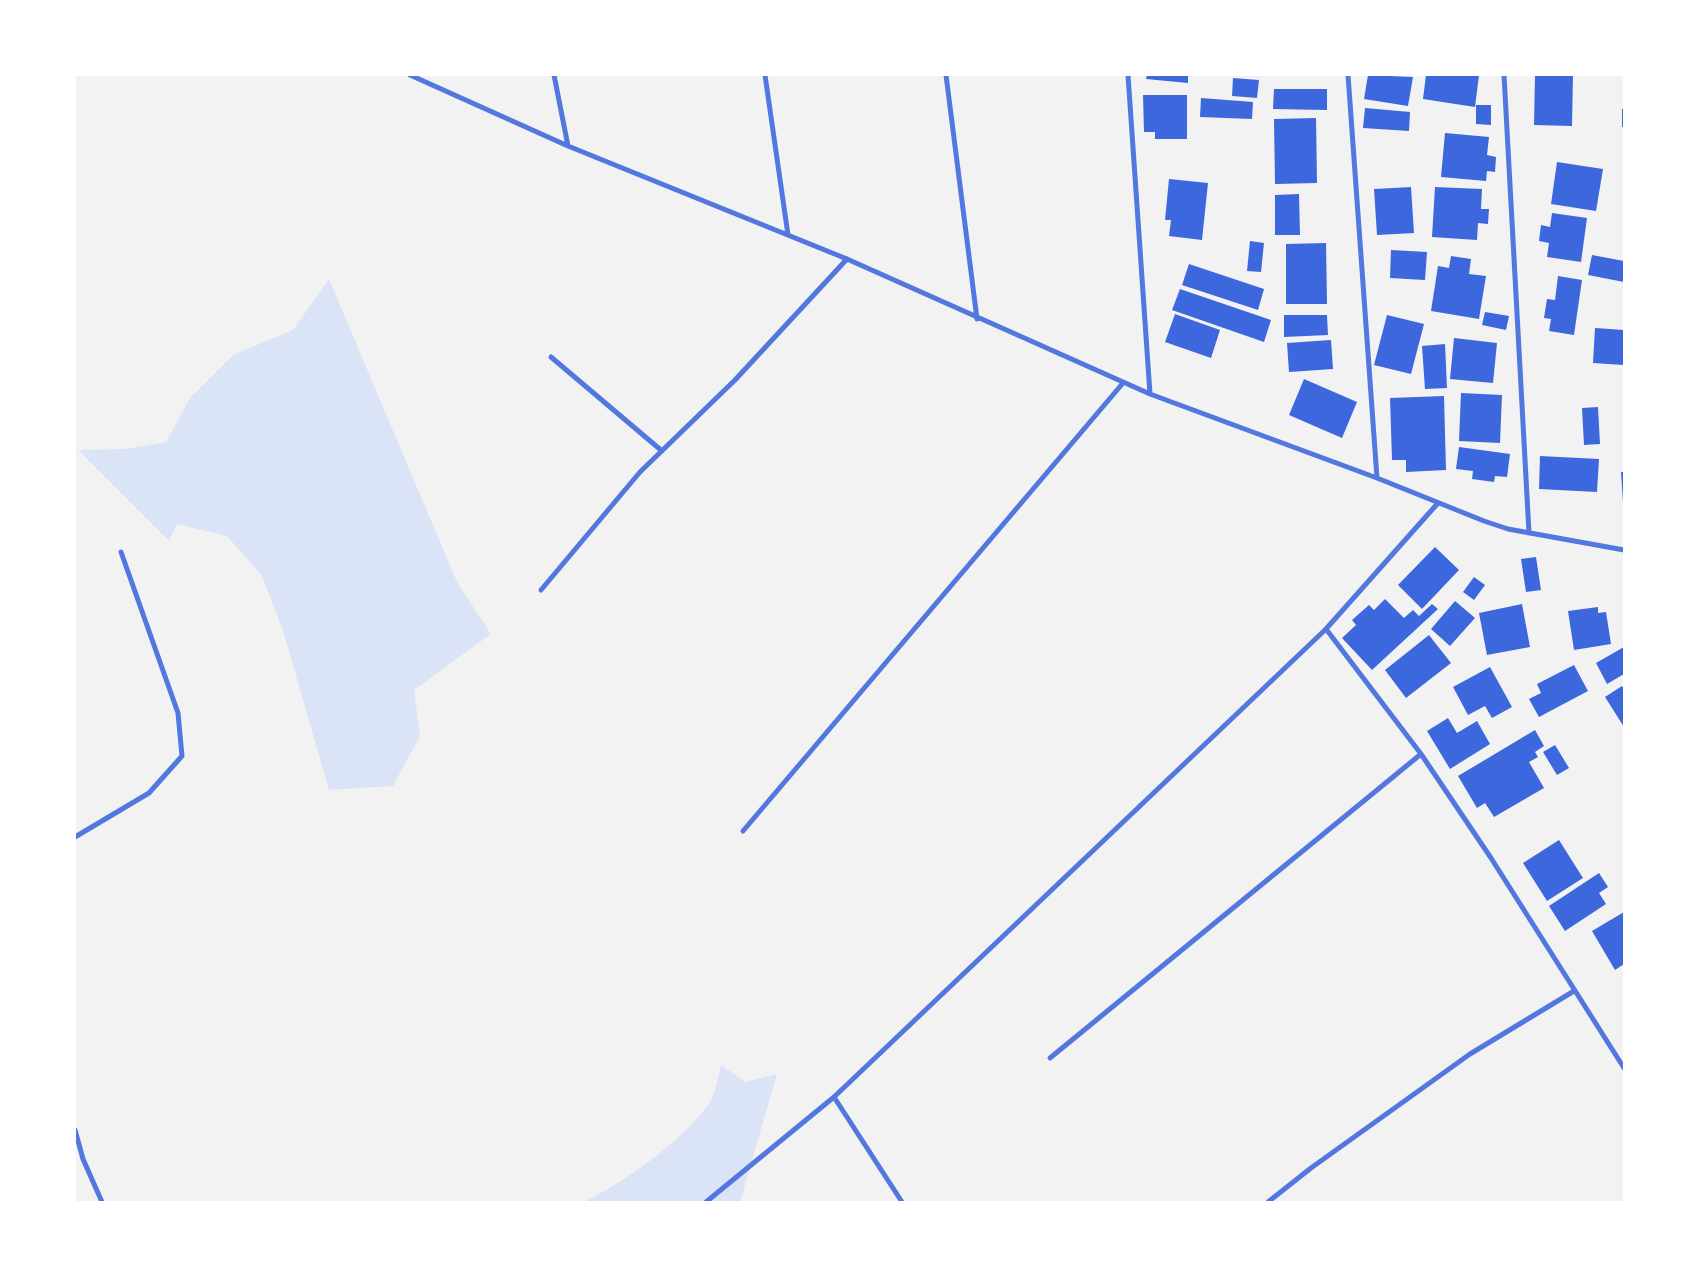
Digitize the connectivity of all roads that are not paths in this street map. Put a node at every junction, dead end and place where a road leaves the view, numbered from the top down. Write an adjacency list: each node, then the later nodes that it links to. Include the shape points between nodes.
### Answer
1 (410, 75): 8 (street)
2 (554, 75): 8 (street)
3 (765, 75): 9 (street)
4 (946, 75): 11 (street)
5 (1128, 75): 14 (street)
6 (1348, 75): 16 (street)
7 (1504, 75): 18 (street)
8 (568, 146): 9 (street)
9 (788, 235): 10 (street)
10 (847, 259): 11 (street); 15 (street, via 735,380)
11 (977, 319): 13 (street)
12 (552, 357): 15 (street)
13 (1123, 383): 14 (street); 24 (street)
14 (1150, 394): 16 (street)
15 (662, 451): 21 (street, via 640,472)
16 (1377, 478): 17 (street)
17 (1438, 503): 18 (street, via 1484,522); 22 (street)
18 (1529, 533): 19 (street)
19 (1624, 550)
20 (122, 552): 25 (street, via 178,713 182,756 149,793)
21 (541, 590)
22 (1326, 629): 23 (street); 29 (street)
23 (1421, 754): 26 (street); 27 (street)
24 (743, 831)
25 (75, 837)
26 (1574, 991): 28 (street); 34 (street, via 1470,1054)
27 (1050, 1058)
28 (1624, 1068)
29 (834, 1098): 32 (street); 33 (street)
30 (75, 1130): 31 (street, via 83,1159)
31 (102, 1202)
32 (706, 1202)
33 (902, 1202)
34 (1268, 1202)

